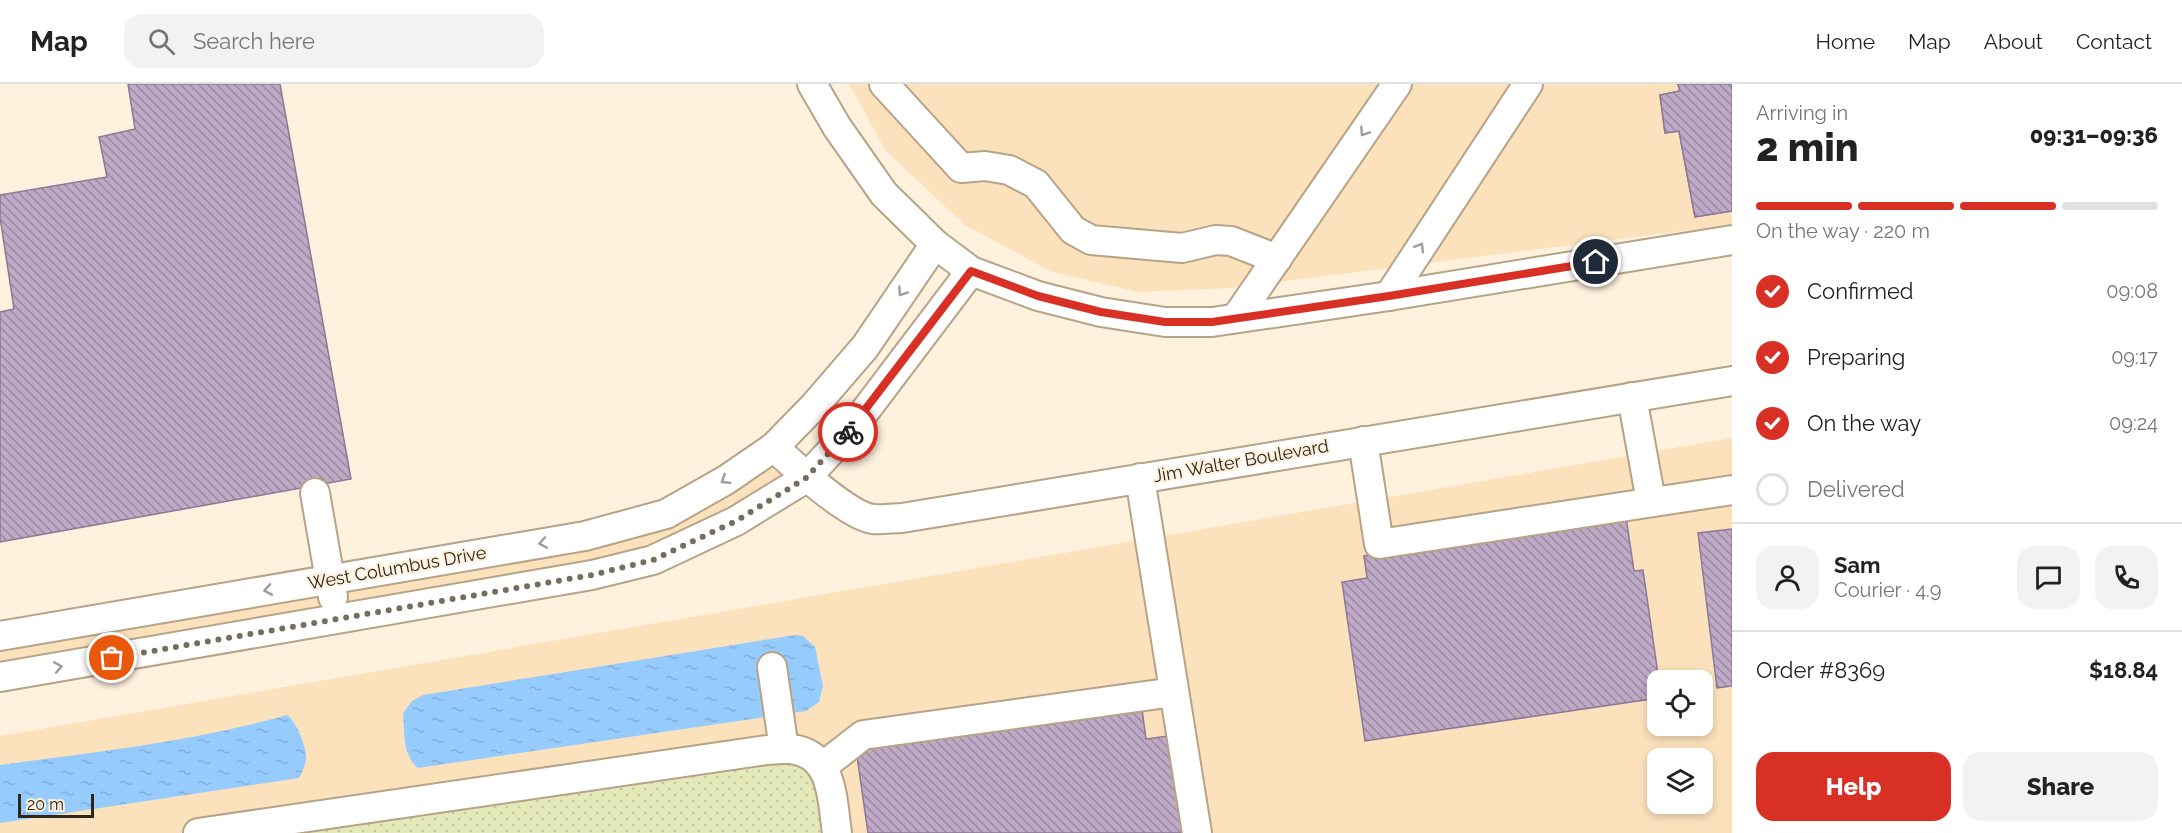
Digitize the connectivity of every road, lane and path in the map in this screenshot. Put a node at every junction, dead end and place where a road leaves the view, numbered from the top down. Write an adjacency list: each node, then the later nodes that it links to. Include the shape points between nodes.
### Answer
1 (884, 84): 7 (street, via 961,168 1009,170 1036,184 1073,230 1091,240 1182,248 1216,240 1231,241)
2 (1397, 84): 7 (street, one-way to 7)
3 (1528, 84): 9 (street, one-way to 3)
4 (815, 85): 6 (street, via 837,127 884,194)
5 (1732, 240): 9 (street)
6 (935, 244): 8 (street); 14 (street, West Columbus Drive, one-way to 14, via 865,347)
7 (1277, 259): 10 (street)
8 (971, 271): 10 (street, via 1038,296 1101,312 1165,322); 15 (street, via 853,427)
9 (1389, 296): 10 (street)
10 (1236, 318)
11 (1732, 381): 12 (street, Jim Walter Boulevard)
12 (1632, 397): 13 (street, Jim Walter Boulevard); 19 (street)
13 (1363, 441): 16 (street, Jim Walter Boulevard); 19 (street, via 1379,544)
14 (774, 447): 15 (street, Jim Walter Boulevard); 20 (street, West Columbus Drive, one-way to 20, via 666,514 585,536)
15 (806, 478): 16 (street, Jim Walter Boulevard, via 871,519 902,518); 21 (street, via 736,521 653,560 592,575)
16 (1140, 478): 25 (street)
17 (1732, 490): 19 (street)
18 (315, 493): 20 (street)
19 (1651, 501)
20 (330, 580): 21 (street); 22 (street, West Columbus Drive, one-way to 22)
21 (337, 620): 24 (street, one-way to 21)
22 (0, 636)
23 (772, 667): 26 (street)
24 (0, 677)
25 (1174, 692): 27 (street, via 863,735); 30 (street)
26 (784, 749): 27 (street, via 815,757); 28 (street)
27 (822, 767): 29 (street, via 828,775)
28 (198, 833)
29 (837, 833)
30 (1197, 833)

